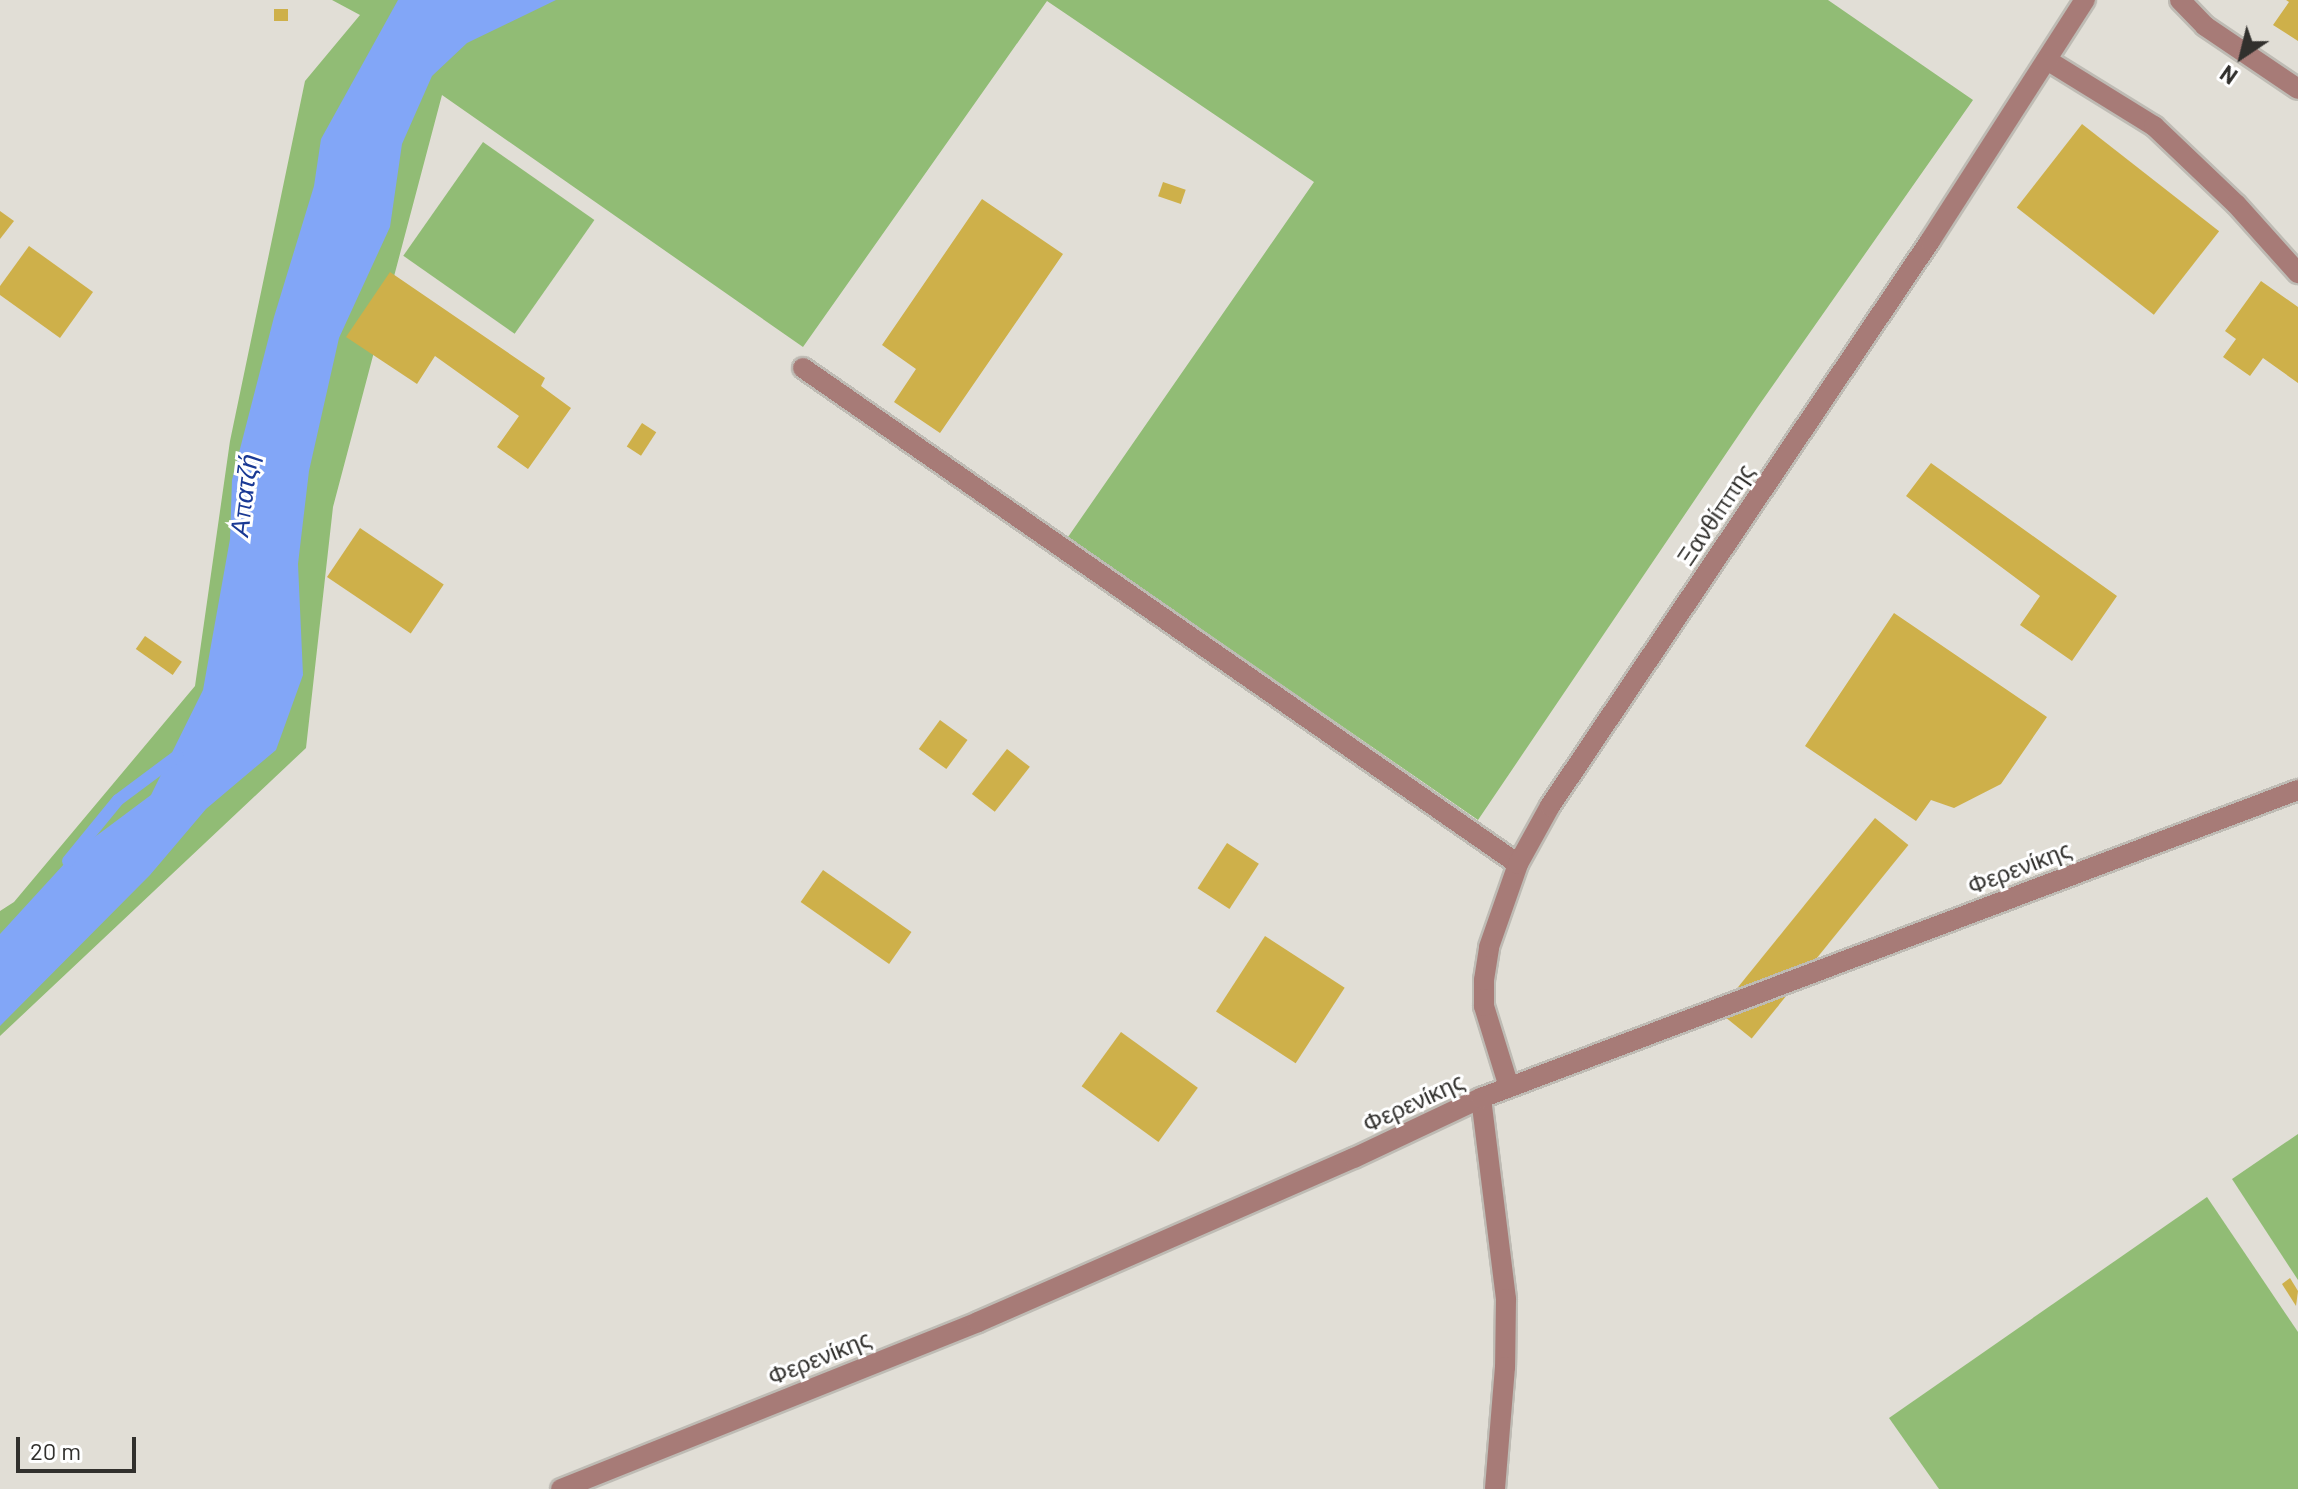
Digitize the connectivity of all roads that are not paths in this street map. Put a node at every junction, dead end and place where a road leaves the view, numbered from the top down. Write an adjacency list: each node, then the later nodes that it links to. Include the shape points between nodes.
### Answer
1 (2085, 0): 3 (street, Ξανθίππης)
2 (2180, 0): 4 (street, via 2205,26)
3 (2047, 60): 5 (street, via 2154,126); 8 (street, Ξανθίππης, via 1550,806)
4 (2298, 89)
5 (2298, 273)
6 (803, 368): 8 (street)
7 (2298, 790): 9 (street, Φερενίκης)
8 (1518, 864): 9 (street, Ξανθίππης, via 1489,947 1484,980 1484,1006)
9 (1509, 1087): 10 (street, Φερενίκης)
10 (1481, 1098): 11 (street, Φερενίκης, via 978,1322); 12 (street, via 1506,1299)
11 (561, 1489)
12 (1495, 1489)

